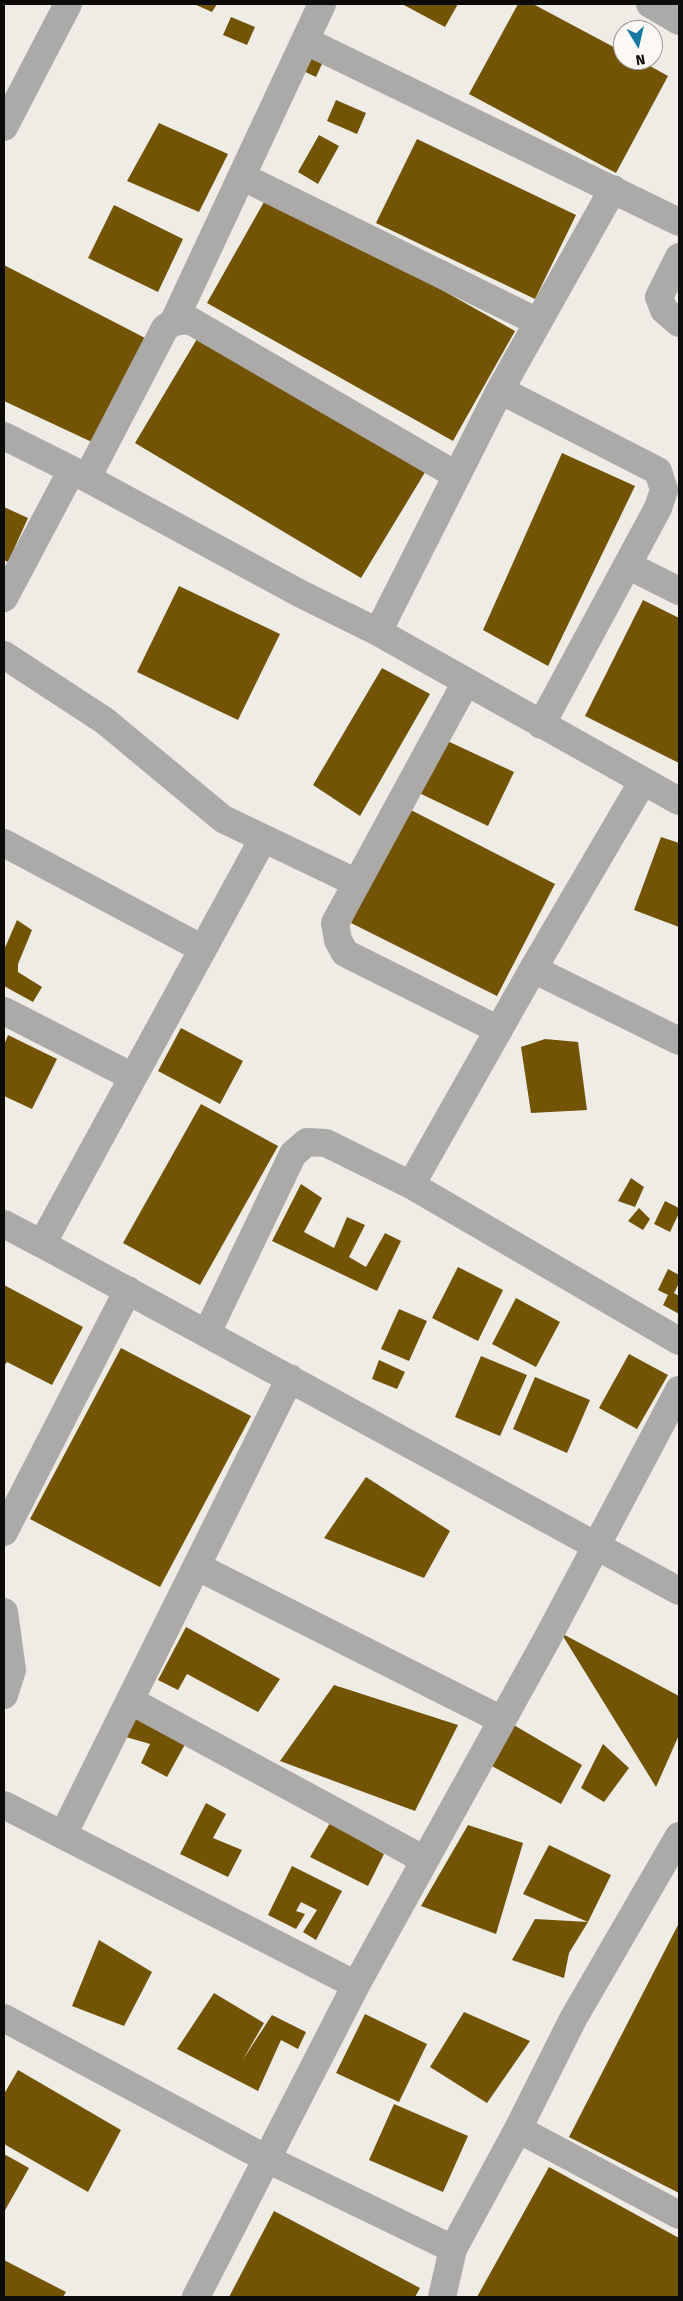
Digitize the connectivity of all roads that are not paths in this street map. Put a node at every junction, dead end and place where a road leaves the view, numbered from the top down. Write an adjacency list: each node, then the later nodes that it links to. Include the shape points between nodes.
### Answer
1 (68, 4): 6 (street)
2 (322, 4): 5 (street)
3 (650, 4): 4 (street)
4 (679, 21)
5 (306, 42): 7 (street); 8 (street)
6 (4, 128)
7 (242, 176): 11 (street); 12 (street)
8 (613, 189): 9 (street); 12 (street)
9 (679, 222)
10 (679, 257): 13 (street, via 659,297 664,310)
11 (174, 321): 16 (street, via 165,328); 17 (street, via 191,321)
12 (538, 322): 14 (street)
13 (679, 323)
14 (500, 390): 17 (street); 18 (street, via 658,471 664,490 658,508)
15 (4, 436): 16 (street)
16 (79, 474): 20 (street); 21 (street, via 300,594)
17 (456, 475): 21 (street)
18 (627, 565): 19 (street); 24 (street)
19 (679, 591)
20 (4, 598)
21 (378, 632): 23 (street)
22 (4, 655): 27 (street, via 105,721 222,818)
23 (466, 682): 24 (street); 29 (street)
24 (541, 725): 25 (street)
25 (644, 781): 26 (street); 31 (street)
26 (679, 801)
27 (263, 838): 29 (street); 30 (street)
28 (4, 843): 30 (street)
29 (357, 883): 33 (street, via 335,923 338,940 345,953)
30 (203, 949): 35 (street)
31 (533, 969): 33 (street); 34 (street)
32 (4, 1011): 35 (street)
33 (499, 1030): 36 (street)
34 (679, 1041)
35 (133, 1077): 38 (street)
36 (412, 1185): 40 (street, via 326,1143 307,1142 293,1154); 41 (street)
37 (4, 1224): 38 (street)
38 (42, 1244): 39 (street)
39 (128, 1290): 40 (street); 44 (street)
40 (207, 1333): 42 (street)
41 (679, 1341)
42 (290, 1378): 45 (street); 46 (street)
43 (679, 1390): 45 (street)
44 (4, 1532)
45 (596, 1546): 47 (street); 51 (street)
46 (198, 1566): 50 (street); 51 (street)
47 (679, 1591)
48 (4, 1612): 49 (street, via 12,1670)
49 (4, 1695)
50 (131, 1701): 53 (street); 55 (street)
51 (502, 1720): 55 (street)
52 (4, 1805): 53 (street)
53 (63, 1836): 56 (street)
54 (679, 1836): 58 (street, via 572,2019)
55 (425, 1860): 56 (street)
56 (356, 1985): 59 (street)
57 (4, 2018): 59 (street)
58 (518, 2129): 60 (street); 61 (street)
59 (268, 2159): 61 (street); 63 (street)
60 (679, 2215)
61 (453, 2249): 62 (street)
62 (446, 2296)
63 (196, 2297)

